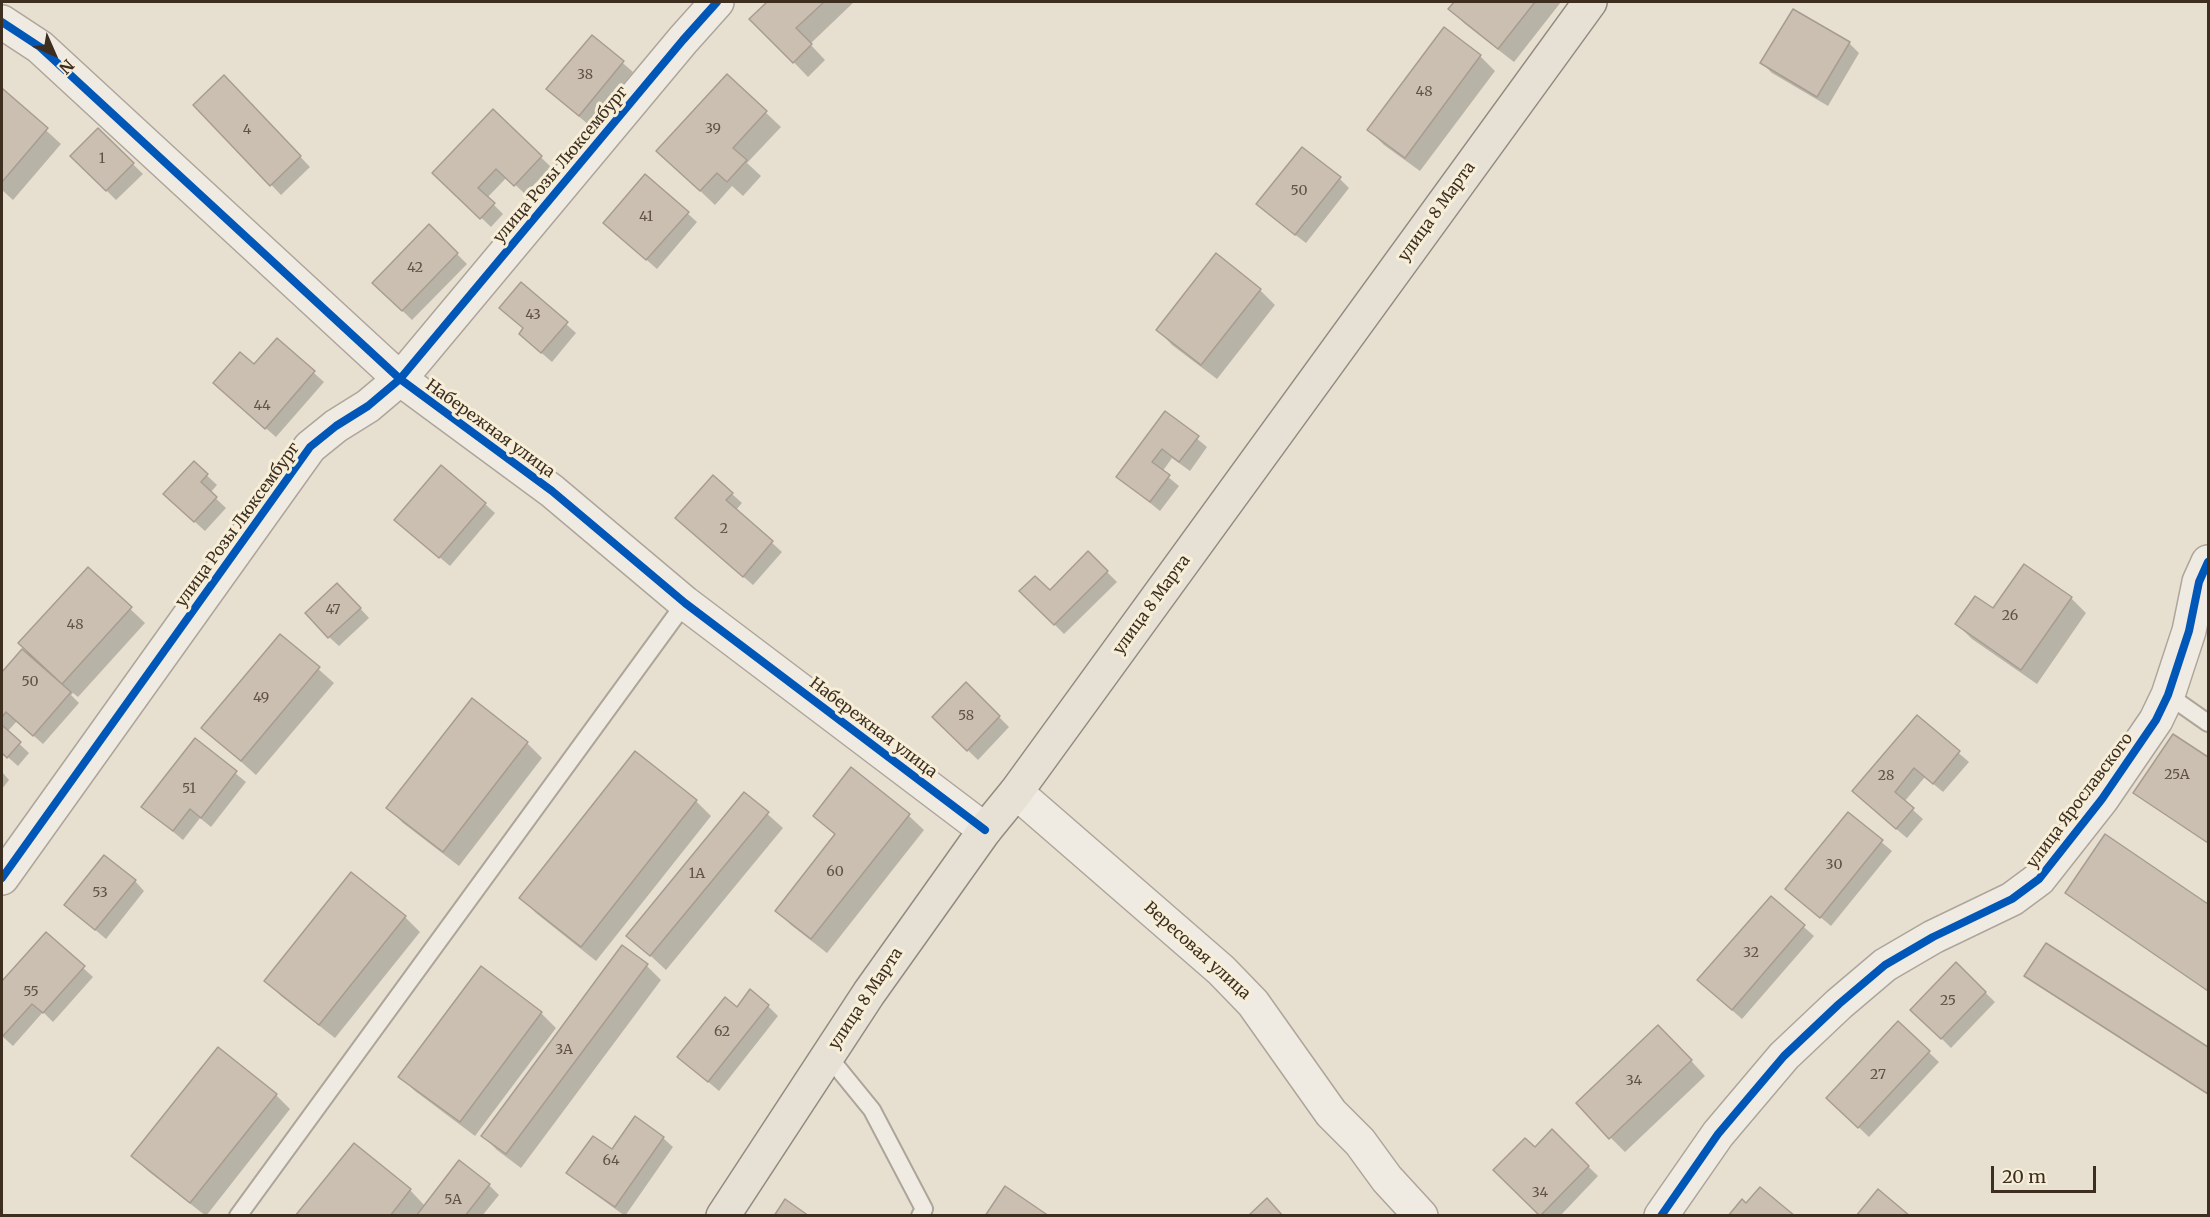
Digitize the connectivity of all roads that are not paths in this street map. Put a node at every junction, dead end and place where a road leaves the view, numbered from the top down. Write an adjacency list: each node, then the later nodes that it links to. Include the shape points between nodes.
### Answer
1 (717, 2): 4 (street, улица Розы Люксембург)
2 (1590, 2): 9 (main road, улица 8 Марта)
3 (2, 22): 4 (street, Набережная улица, via 40,47)
4 (400, 379): 6 (street, Набережная улица, via 552,491); 11 (street, улица Розы Люксембург, via 310,447)
5 (2208, 562): 7 (street, улица Ярославского)
6 (686, 603): 10 (street, Набережная улица); 13 (lane)
7 (2168, 695): 8 (lane); 17 (street, улица Ярославского, via 2156,720 2102,799 2039,879 2012,899 1886,964 1839,1004 1784,1056 1718,1134)
8 (2208, 723)
9 (1016, 792): 10 (main road, улица 8 Марта); 16 (street, Вересовая улица, via 1221,970 1253,1003 1331,1113)
10 (985, 830): 12 (main road, улица 8 Марта, via 868,993)
11 (2, 878)
12 (828, 1056): 14 (main road, улица 8 Марта); 15 (lane, via 872,1110 924,1209)
13 (238, 1215)
14 (723, 1215)
15 (920, 1215)
16 (1421, 1215)
17 (1661, 1215)

